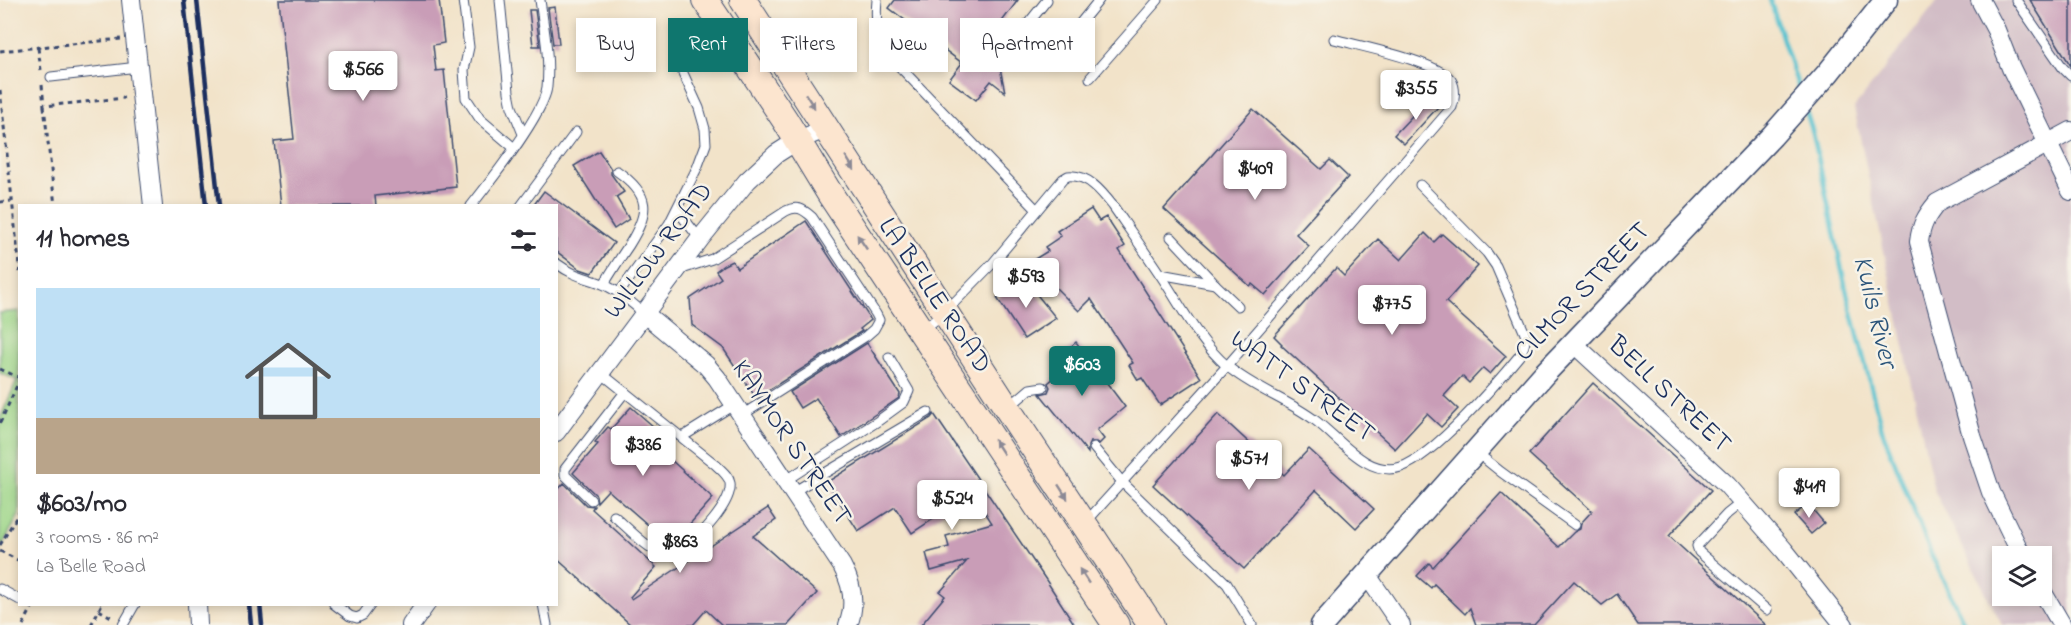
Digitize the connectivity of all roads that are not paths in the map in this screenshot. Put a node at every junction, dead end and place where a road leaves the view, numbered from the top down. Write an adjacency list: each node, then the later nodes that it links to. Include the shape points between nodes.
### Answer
1 (131, 0): 17 (street)
2 (463, 0): 28 (lane, via 469,47 464,70 466,98 480,118)
3 (500, 0): 25 (lane, via 509,92)
4 (540, 0): 25 (lane, via 547,49 547,88 540,110)
5 (705, 0): 26 (main road, LA BELLE ROAD)
6 (743, 0): 22 (main road, LA BELLE ROAD, one-way to 22)
7 (877, 0): 36 (lane, via 876,27 883,46)
8 (1047, 0): 14 (lane)
9 (1099, 0): 15 (lane)
10 (1158, 0): 21 (lane)
11 (1886, 0): 49 (street, CILMOR STREET, via 1772,136)
12 (1980, 0): 27 (street)
13 (2016, 0): 19 (lane)
14 (1033, 18)
15 (1084, 18)
16 (1334, 39): 51 (lane, via 1436,68 1451,81 1454,103)
17 (138, 67): 20 (lane); 32 (street)
18 (683, 73): 35 (lane, via 702,118 706,144)
19 (2071, 76)
20 (51, 77)
21 (1090, 78)
22 (828, 128): 26 (street, WILLOW ROAD); 46 (main road, LA BELLE ROAD, one-way to 46)
23 (2071, 131): 27 (street)
24 (576, 132): 34 (lane)
25 (523, 134): 28 (lane)
26 (798, 140): 38 (street, WILLOW ROAD, via 760,168); 48 (main road, LA BELLE ROAD, one-way to 26)
27 (2047, 144): 31 (street); 69 (street, via 1937,203 1926,215 1919,242 1972,436 1991,492)
28 (513, 147): 33 (lane)
29 (617, 171): 42 (lane, via 638,190 644,219)
30 (1420, 185): 51 (lane, WATT STREET, via 1487,253 1526,336 1510,366 1451,429 1411,462 1385,469 1359,457 1302,411)
31 (2071, 191)
32 (153, 204)
33 (472, 204)
34 (522, 204)
35 (678, 210): 38 (lane); 44 (lane)
36 (1037, 210): 41 (lane, WATT STREET, via 1068,176 1089,181 1113,206); 46 (lane, WATT STREET, via 993,263)
37 (1171, 237): 43 (lane)
38 (700, 239): 40 (street, WILLOW ROAD)
39 (558, 264): 42 (lane, via 579,277)
40 (677, 270): 47 (street, WILLOW ROAD); 56 (lane, via 712,259 798,207 812,217 879,320 866,336)
41 (1160, 274): 43 (lane); 51 (lane, WATT STREET, via 1191,323)
42 (604, 284): 44 (lane)
43 (1215, 284): 45 (lane)
44 (619, 293): 47 (lane)
45 (1238, 306)
46 (945, 311): 48 (lane, WATT STREET); 55 (main road, LA BELLE ROAD)
47 (645, 314): 52 (street, WILLOW ROAD); 56 (street, KAYMOR STREET, via 706,365)
48 (922, 331): 86 (main road, LA BELLE ROAD, one-way to 48)
49 (1573, 343): 61 (street, CILMOR STREET); 65 (street, BELL STREET)
50 (889, 357): 63 (lane, via 909,391 904,402)
51 (1227, 366): 62 (lane)
52 (602, 373): 54 (lane); 58 (street, WILLOW ROAD)
53 (1043, 387): 55 (lane, via 1030,389)
54 (625, 392): 59 (lane); 64 (lane, via 565,469 565,475)
55 (1007, 408): 67 (main road, LA BELLE ROAD, one-way to 67)
56 (738, 410): 59 (lane); 63 (street, KAYMOR STREET)
57 (928, 412): 63 (lane)
58 (558, 428)
59 (682, 437): 66 (lane, via 716,465 730,484 724,504 709,525 682,551 669,554 654,550)
60 (1094, 448): 62 (lane)
61 (1475, 451): 68 (lane); 70 (street, CILMOR STREET)
62 (1122, 482): 67 (lane); 88 (lane, via 1227,584)
63 (789, 486): 85 (street, KAYMOR STREET, via 848,577 853,605)
64 (591, 500)
65 (1742, 502): 80 (lane, via 1697,546 1699,552); 91 (street, BELL STREET)
66 (614, 516)
67 (1084, 524): 87 (main road, LA BELLE ROAD)
68 (1575, 525)
69 (2017, 546)
70 (1367, 575): 89 (street, CILMOR STREET); 90 (street)
71 (0, 589): 72 (lane)
72 (18, 599)
73 (134, 606): 81 (lane)
74 (197, 606): 82 (street)
75 (337, 606): 76 (lane, via 357,618)
76 (370, 606)
77 (425, 606): 83 (street)
78 (543, 606): 84 (lane)
79 (2051, 606): 92 (street)
80 (1767, 610)
81 (124, 625)
82 (198, 625)
83 (411, 625)
84 (547, 625)
85 (848, 625)
86 (1116, 625)
87 (1151, 625)
88 (1252, 625)
89 (1322, 625)
90 (1401, 625)
91 (1844, 625)
92 (2062, 625)

